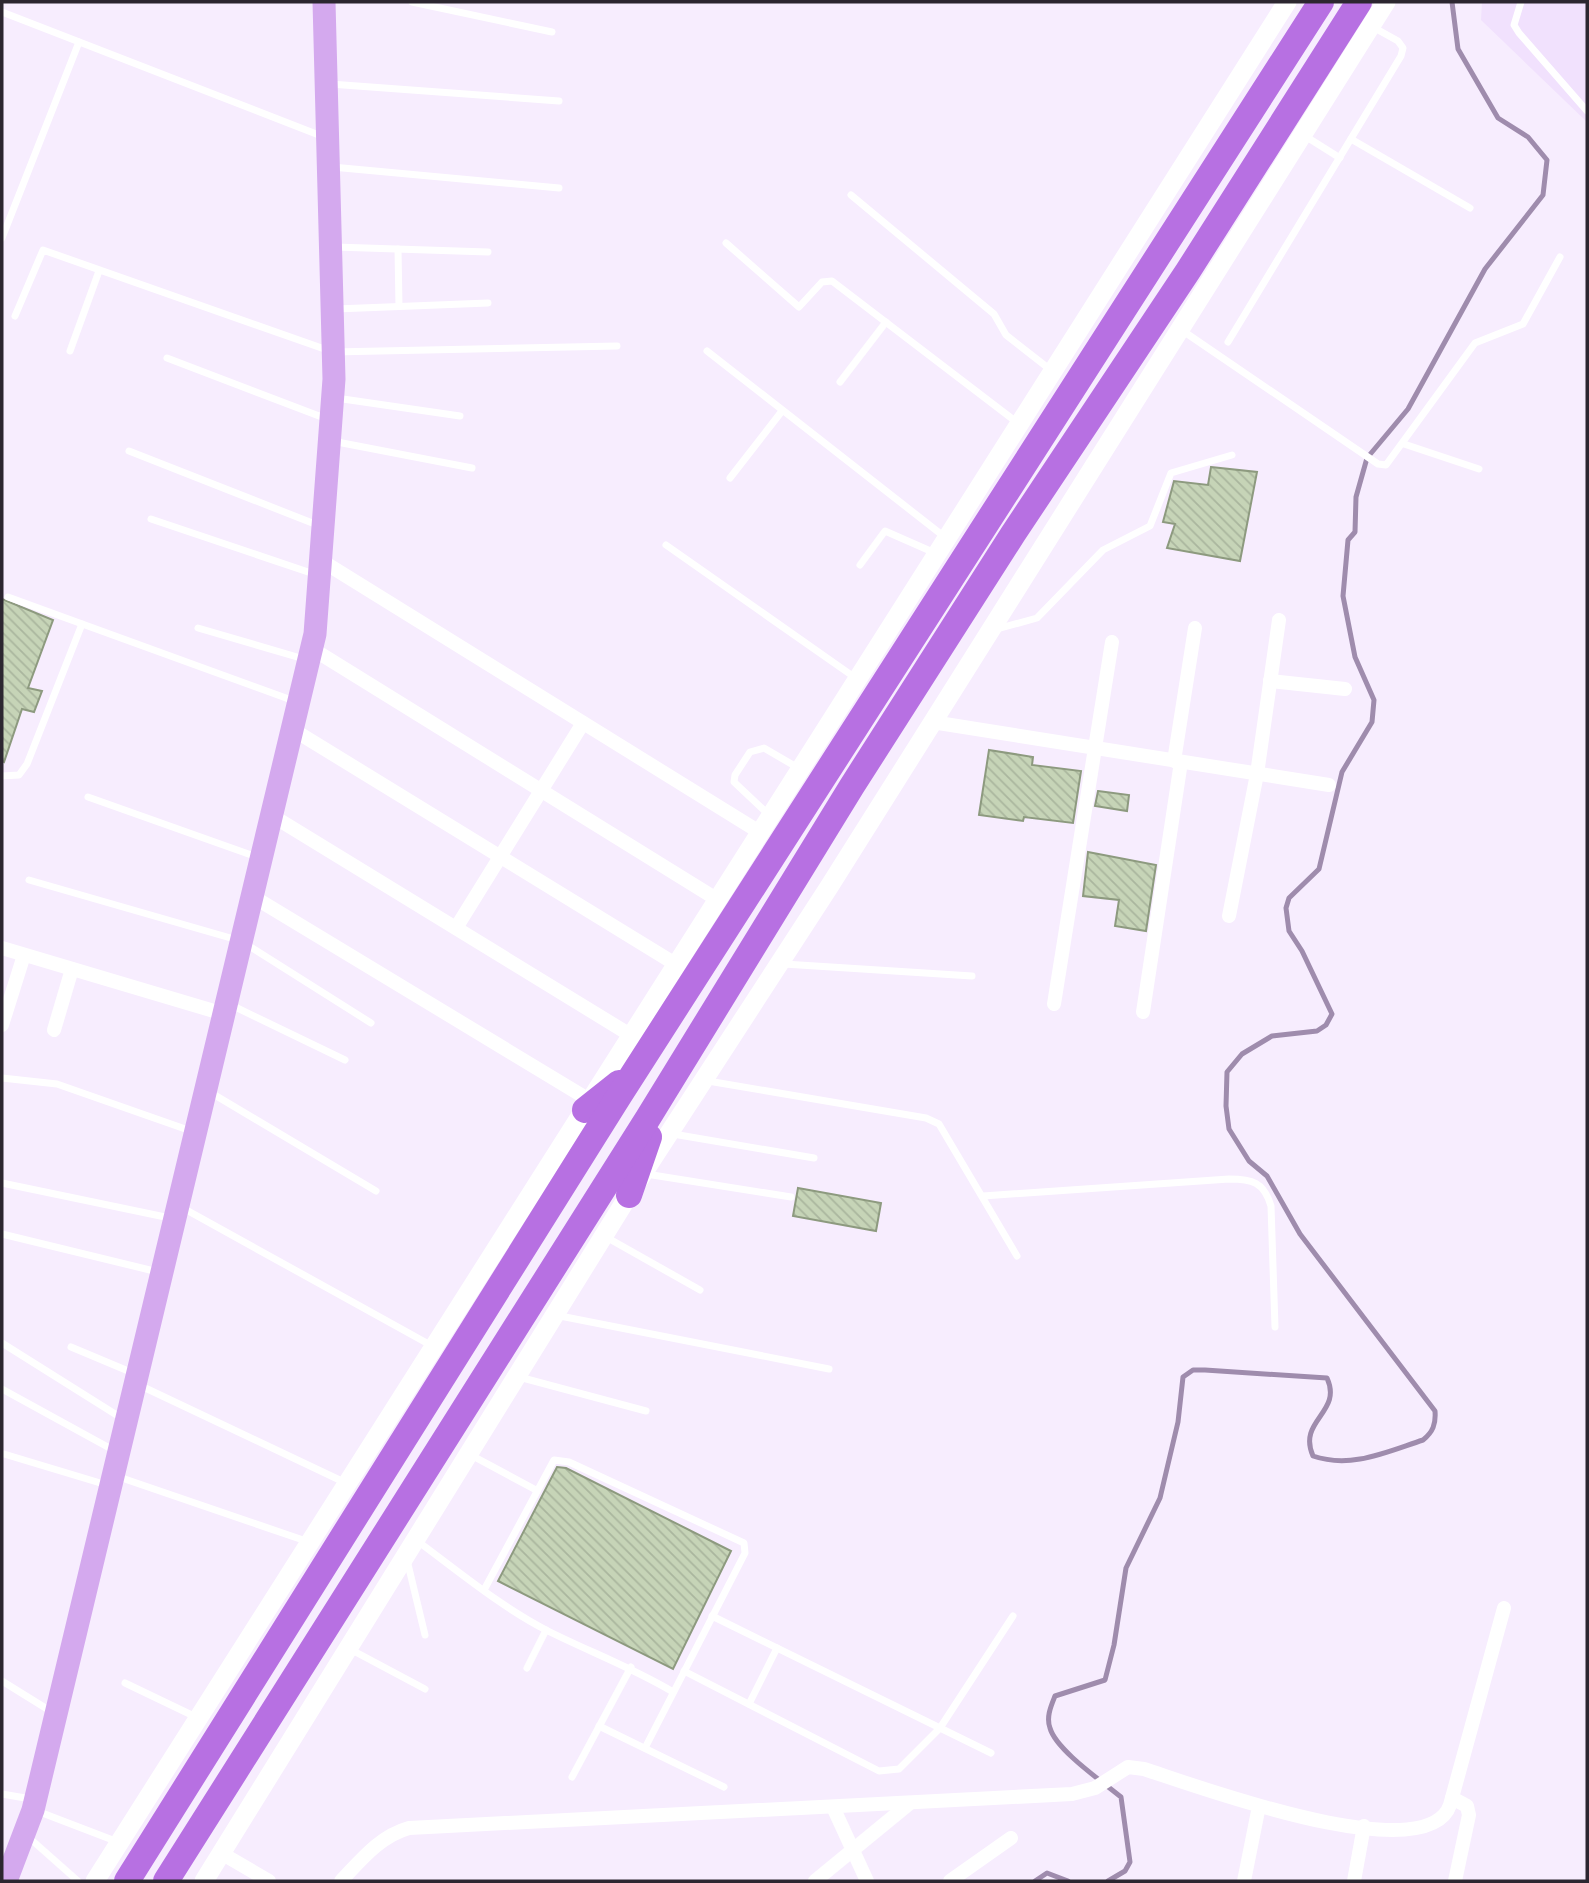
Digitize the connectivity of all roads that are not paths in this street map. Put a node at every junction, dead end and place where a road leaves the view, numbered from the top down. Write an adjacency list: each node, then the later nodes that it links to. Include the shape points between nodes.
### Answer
1 (324, 2): 12 (main road)
2 (412, 2): 10 (lane)
3 (1287, 2): 42 (street)
4 (1321, 2): 107 (highway)
5 (1359, 2): 111 (highway, via 1013,534)
6 (1386, 2): 9 (street)
7 (1521, 2): 14 (lane, via 1514,25)
8 (2, 12): 11 (lane)
9 (1371, 26): 15 (street); 17 (lane, via 1403,48)
10 (552, 32)
11 (79, 42): 16 (lane); 23 (lane)
12 (326, 84): 13 (lane); 16 (main road)
13 (559, 101)
14 (1587, 111)
15 (1303, 134): 18 (lane); 35 (street)
16 (328, 139): 19 (main road)
17 (1351, 139): 18 (lane); 22 (lane)
18 (1340, 158): 36 (lane)
19 (328, 167): 20 (lane); 25 (main road)
20 (559, 188)
21 (851, 195): 42 (lane, via 994,314 1006,335)
22 (1470, 208)
23 (2, 238)
24 (726, 243): 34 (lane, via 794,305 803,304 827,279)
25 (330, 247): 26 (lane); 32 (main road)
26 (398, 249): 27 (lane); 31 (lane)
27 (488, 252)
28 (1560, 257): 48 (lane, via 1523,324 1475,343)
29 (99, 271): 33 (lane, via 43,250); 38 (lane); 40 (lane)
30 (488, 303): 31 (lane)
31 (399, 306): 32 (lane)
32 (332, 309): 40 (main road)
33 (15, 316)
34 (886, 322): 43 (lane); 47 (lane)
35 (1179, 328): 48 (lane, via 1378,464 1390,463); 65 (street)
36 (1228, 342)
37 (617, 346): 40 (lane)
38 (70, 351)
39 (707, 351): 44 (lane)
40 (333, 352): 46 (main road)
41 (167, 358): 46 (lane)
42 (1053, 371): 47 (street)
43 (840, 382)
44 (782, 411): 53 (lane); 57 (lane)
45 (460, 416): 46 (lane)
46 (331, 420): 51 (lane); 55 (main road)
47 (1019, 424): 57 (street)
48 (1404, 444): 52 (lane)
49 (129, 451): 55 (lane)
50 (1232, 455): 65 (lane, via 1171,474 1150,526 1103,550 1037,618)
51 (472, 468)
52 (1479, 469)
53 (730, 478)
54 (151, 519): 59 (lane)
55 (324, 528): 59 (main road)
56 (666, 545): 68 (lane)
57 (942, 547): 58 (lane, via 885,531); 68 (street)
58 (860, 565)
59 (321, 569): 67 (main road); 73 (street)
60 (8, 597): 62 (lane)
61 (1279, 620): 69 (street)
62 (82, 624): 71 (lane); 79 (lane, via 27,765 19,775)
63 (198, 628): 67 (lane)
64 (1195, 628): 76 (street)
65 (989, 631): 72 (street)
66 (1112, 642): 75 (street)
67 (310, 654): 71 (main road); 81 (street)
68 (858, 679): 77 (street)
69 (1270, 681): 70 (street); 78 (street)
70 (1345, 689)
71 (298, 702): 74 (main road)
72 (932, 722): 75 (street); 95 (street)
73 (583, 723): 81 (street); 84 (street)
74 (292, 729): 83 (main road); 85 (street)
75 (1094, 748): 76 (street); 99 (street)
76 (1177, 761): 78 (street); 101 (street)
77 (800, 769): 84 (street); 84 (lane, via 764,748 750,752 735,775 734,782)
78 (1256, 774): 80 (street); 90 (street)
79 (2, 776)
80 (1329, 785)
81 (541, 791): 85 (street); 89 (street)
82 (89, 797): 86 (lane)
83 (271, 815): 86 (main road); 91 (street)
84 (765, 824): 89 (street)
85 (500, 856): 91 (street); 96 (street)
86 (261, 859): 88 (main road)
87 (29, 880): 92 (lane)
88 (252, 896): 92 (main road); 112 (street)
89 (718, 900): 96 (street)
90 (1229, 916)
91 (456, 928): 105 (street)
92 (241, 941): 100 (main road); 102 (lane)
93 (2, 948): 94 (street)
94 (24, 955): 97 (street); 103 (street)
95 (779, 963): 98 (lane); 109 (street)
96 (677, 965): 105 (street)
97 (72, 969): 100 (street); 104 (street)
98 (972, 976)
99 (1054, 1004)
100 (225, 1008): 106 (lane); 110 (main road)
101 (1143, 1012)
102 (371, 1023)
103 (2, 1026)
104 (54, 1030)
105 (632, 1036): 112 (street)
106 (345, 1060)
107 (638, 1068): 112 (highway); 185 (highway)
108 (2, 1078): 113 (lane, via 57,1084)
109 (704, 1080): 114 (street); 119 (lane, via 926,1118 947,1133)
110 (206, 1089): 113 (main road); 118 (lane)
111 (664, 1092): 117 (highway); 186 (highway)
112 (588, 1106): 131 (street)
113 (195, 1132): 121 (main road)
114 (669, 1133): 115 (lane); 117 (street)
115 (814, 1158)
116 (2, 1184): 121 (lane)
117 (636, 1185): 120 (lane); 123 (street)
118 (376, 1191)
119 (983, 1196): 124 (lane); 128 (lane, via 1229,1179 1259,1183 1271,1206)
120 (791, 1197)
121 (176, 1212): 125 (main road); 131 (lane)
122 (2, 1234): 125 (lane)
123 (604, 1236): 126 (lane); 127 (street)
124 (1017, 1256)
125 (162, 1273): 134 (main road)
126 (700, 1290)
127 (554, 1315): 132 (lane); 133 (street)
128 (1275, 1327)
129 (2, 1343): 137 (lane)
130 (71, 1347): 134 (lane)
131 (434, 1348): 142 (street)
132 (829, 1369)
133 (516, 1377): 136 (lane); 139 (street)
134 (136, 1379): 137 (main road); 142 (lane)
135 (2, 1389): 138 (lane)
136 (646, 1412)
137 (126, 1421): 138 (main road)
138 (119, 1452): 141 (main road)
139 (469, 1453): 143 (lane); 145 (street)
140 (4, 1454): 141 (lane)
141 (112, 1480): 144 (lane); 162 (main road)
142 (348, 1484): 144 (street)
143 (536, 1490): 146 (lane); 148 (lane, via 549,1464 560,1459 740,1539 745,1553)
144 (310, 1543): 163 (street)
145 (411, 1547): 146 (lane); 151 (lane); 152 (street)
146 (484, 1590): 150 (lane)
147 (1504, 1608): 171 (street)
148 (712, 1616): 153 (lane); 156 (lane)
149 (1013, 1616): 165 (lane)
150 (546, 1630): 154 (lane); 155 (lane)
151 (425, 1634)
152 (348, 1648): 159 (lane); 181 (street)
153 (777, 1648): 161 (lane); 165 (lane)
154 (631, 1667): 160 (lane); 164 (lane)
155 (527, 1668)
156 (684, 1671): 160 (lane); 161 (lane)
157 (2, 1681): 162 (lane)
158 (125, 1683): 163 (lane)
159 (425, 1689)
160 (673, 1692): 166 (lane)
161 (749, 1704): 165 (lane, via 879,1771 899,1769)
162 (56, 1714): 173 (main road)
163 (199, 1718): 179 (street)
164 (600, 1726): 166 (lane); 168 (lane)
165 (940, 1728): 167 (lane)
166 (645, 1748): 169 (lane)
167 (991, 1753)
168 (572, 1777)
169 (724, 1787)
170 (2, 1794): 173 (lane)
171 (1452, 1798): 176 (street, via 1446,1818 1432,1826 1401,1830); 195 (street, via 1467,1806 1469,1815)
172 (910, 1803): 174 (street, via 1072,1794 1095,1788 1120,1770 1144,1769); 175 (street); 180 (street)
173 (34, 1805): 177 (main road); 179 (lane)
174 (1259, 1806): 176 (street, via 1308,1820); 193 (street)
175 (833, 1807): 180 (street); 189 (street, via 409,1828 377,1844)
176 (1364, 1826): 194 (street)
177 (25, 1834): 182 (main road); 183 (lane)
178 (1011, 1838): 192 (street)
179 (120, 1843): 184 (street)
180 (853, 1850): 190 (street); 191 (street)
181 (221, 1853): 187 (street); 188 (street)
182 (6, 1881)
183 (78, 1881)
184 (96, 1881)
185 (127, 1881)
186 (166, 1881)
187 (204, 1881)
188 (269, 1881)
189 (341, 1881)
190 (814, 1881)
191 (867, 1881)
192 (950, 1881)
193 (1244, 1881)
194 (1354, 1881)
195 (1455, 1881)

